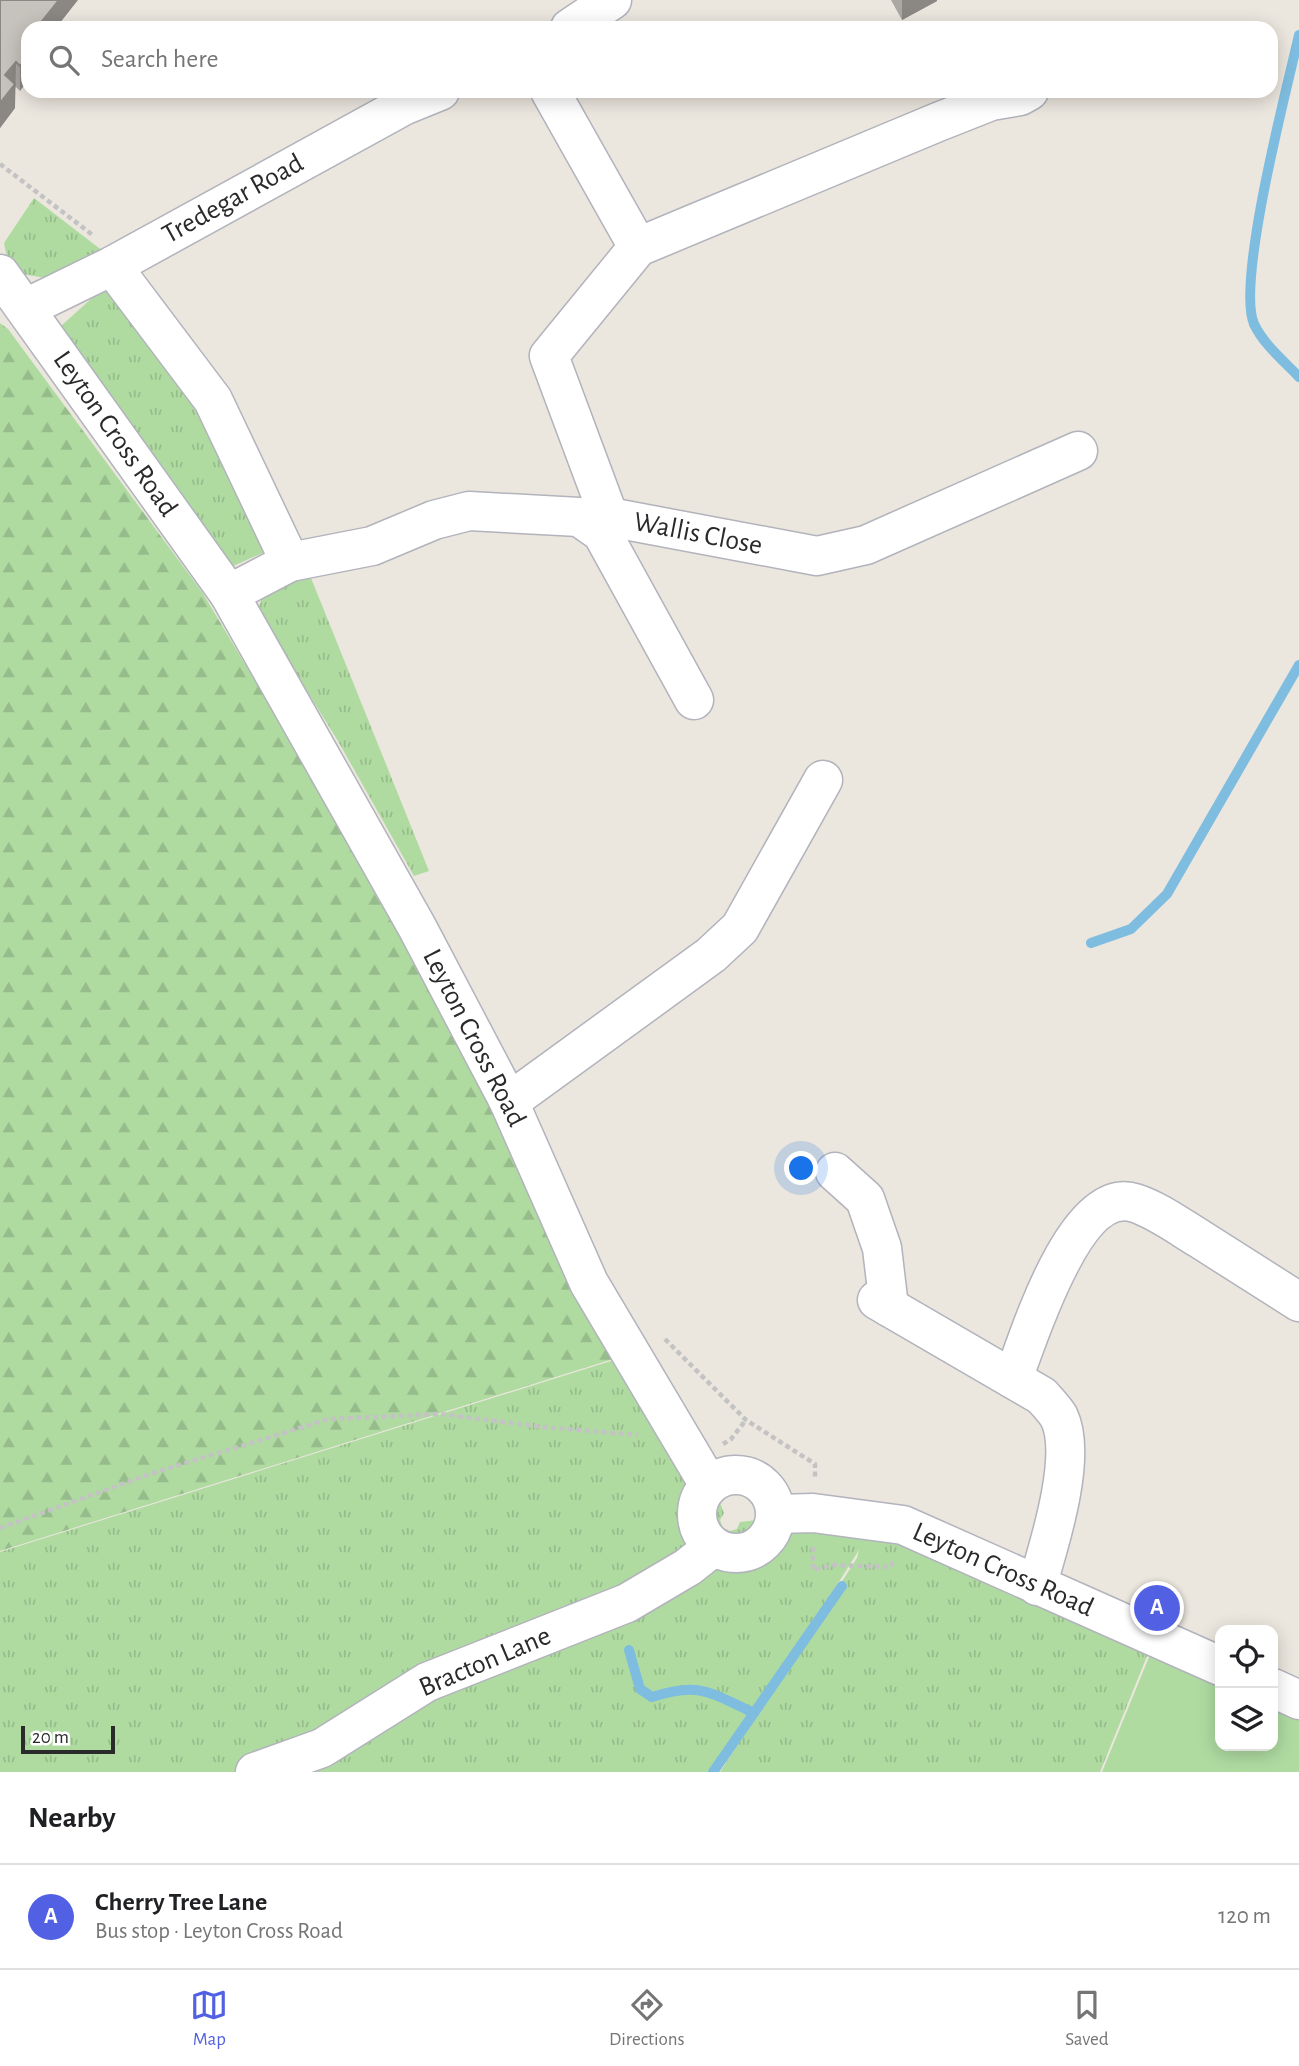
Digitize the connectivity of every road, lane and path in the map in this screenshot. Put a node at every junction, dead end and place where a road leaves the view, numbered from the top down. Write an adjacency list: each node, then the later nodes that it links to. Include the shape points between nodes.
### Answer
1 (612, 0): 2 (street)
2 (580, 21)
3 (423, 98): 8 (street, Tredegar Road)
4 (554, 98): 7 (street)
5 (1008, 98): 7 (street, Wallis Close, via 938,122)
6 (0, 164): 8 (path, via 109,247)
7 (638, 247): 11 (street, Wallis Close, via 549,356 608,517 817,556 866,544)
8 (115, 263): 10 (street, Tredegar Road); 12 (street, via 213,400)
9 (0, 274): 10 (street, Leyton Cross Road)
10 (26, 308): 13 (street, Leyton Cross Road)
11 (1078, 451)
12 (290, 562): 13 (street); 14 (street, via 372,546 469,511 579,517 602,533)
13 (229, 594): 16 (street, Leyton Cross Road, via 417,927)
14 (694, 700)
15 (824, 780): 16 (street, via 740,928 711,955)
16 (509, 1102): 19 (street, Leyton Cross Road, via 589,1283)
17 (835, 1172): 20 (street, via 865,1199 882,1248 883,1303)
18 (1299, 1302): 20 (street, via 1178,1225 1133,1202 1109,1204 1080,1228 1048,1288)
19 (631, 1355): 22 (street, Leyton Cross Road); 23 (path, via 663,1337 746,1420 816,1464)
20 (1013, 1379): 27 (street, via 1041,1396 1059,1418 1065,1461 1057,1518)
21 (644, 1435): 25 (path, via 440,1414 329,1419 150,1474)
22 (709, 1485): 23 (street, via 732,1475 754,1478); 26 (street, via 699,1502 698,1519)
23 (795, 1514): 24 (street, Leyton Cross Road); 24 (path, via 813,1570 891,1567); 26 (street, via 753,1549 733,1555)
24 (902, 1524): 27 (street, Leyton Cross Road)
25 (0, 1528)
26 (712, 1548): 31 (street, Bracton Lane, via 627,1603 427,1682 322,1748)
27 (1037, 1586): 28 (street, Leyton Cross Road)
28 (1215, 1664)
29 (1278, 1690): 30 (street)
30 (1299, 1700)
31 (256, 1772)

